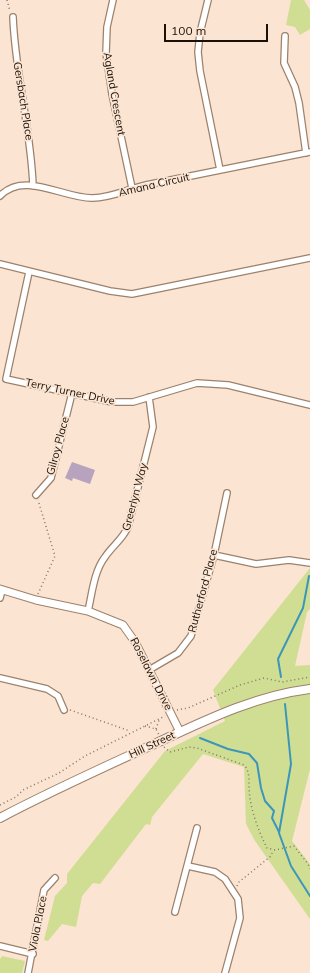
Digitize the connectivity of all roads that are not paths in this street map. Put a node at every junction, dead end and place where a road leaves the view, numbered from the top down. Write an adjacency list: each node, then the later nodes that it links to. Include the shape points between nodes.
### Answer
1 (113, 0): 8 (street, Agland Crescent, via 107,27 106,53)
2 (208, 0): 6 (street, via 200,33 199,58)
3 (13, 17): 7 (street, Gersbach Place, via 32,155)
4 (285, 36): 5 (street, via 284,63 298,97)
5 (308, 152): 6 (street, Amana Circuit)
6 (220, 170): 8 (street, Amana Circuit)
7 (33, 186): 8 (street, Amana Circuit, via 90,198 101,198); 9 (street, Amana Circuit, via 18,186)
8 (132, 188)
9 (0, 196)
10 (310, 258): 12 (street, via 132,294)
11 (0, 264): 12 (street)
12 (29, 272): 13 (street, Terry Turner Drive, via 6,379)
13 (72, 393): 14 (street, Terry Turner Drive, via 121,403); 17 (street, Gilroy Place, via 51,478)
14 (149, 397): 15 (street, Terry Turner Drive, via 197,383 228,385); 22 (street, Greerlyn Way, via 153,427 128,527 123,538 104,557)
15 (310, 405)
16 (227, 493): 18 (street, Rutherford Place)
17 (36, 495)
18 (214, 555): 19 (street, via 256,564 289,560); 23 (street, Rutherford Place, via 191,636 178,653)
19 (310, 563)
20 (1, 589): 21 (street); 22 (street, Roselawn Drive, via 36,600)
21 (0, 598)
22 (88, 611): 23 (street, Roselawn Drive, via 122,626 135,642)
23 (149, 670): 27 (street, Roselawn Drive)
24 (0, 678): 26 (street, via 47,689 58,696)
25 (310, 689): 27 (main road, Hill Street, via 284,692 232,709)
26 (64, 710)
27 (180, 732): 28 (main road, Hill Street, via 48,792)
28 (0, 818)
29 (197, 828): 30 (street)
30 (188, 866): 32 (street); 36 (street, via 215,872 225,879 235,892 240,918)
31 (55, 878): 34 (street, Viola Place, via 44,890)
32 (175, 912)
33 (0, 946): 34 (street)
34 (33, 954): 35 (street, Viola Place)
35 (28, 973)
36 (225, 973)

